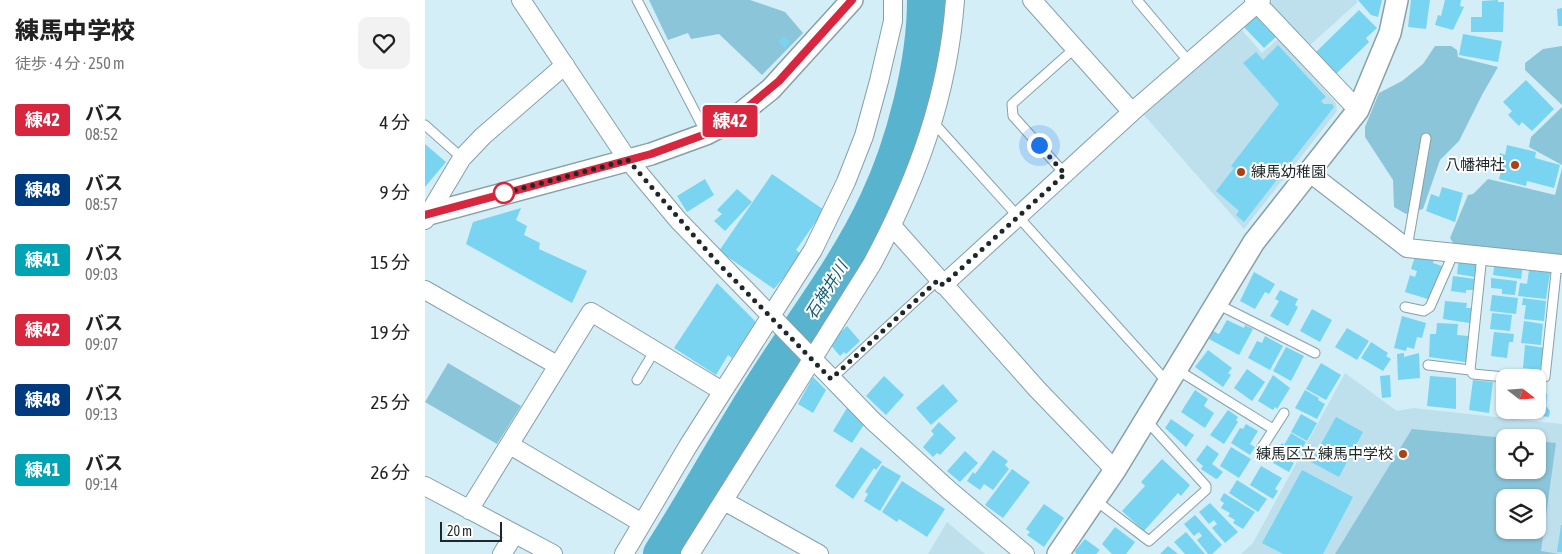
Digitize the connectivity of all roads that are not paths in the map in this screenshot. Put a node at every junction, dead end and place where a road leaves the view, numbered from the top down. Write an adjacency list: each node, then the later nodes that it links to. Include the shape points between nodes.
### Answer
1 (637, 0): 17 (lane)
2 (852, 0): 17 (street, via 771,89 731,121)
3 (893, 0): 34 (street, via 893,21 861,145 813,250)
4 (955, 0): 15 (street, via 948,62)
5 (1032, 0): 10 (street)
6 (1137, 0): 11 (lane)
7 (1397, 0): 13 (street, via 1390,32)
8 (1257, 1): 11 (street); 13 (street)
9 (525, 2): 12 (street)
10 (1075, 48): 14 (street); 22 (lane, via 1012,104 1013,116)
11 (1190, 63): 14 (street)
12 (565, 65): 19 (street); 20 (street)
13 (1358, 110): 21 (street)
14 (1132, 112): 22 (street)
15 (933, 122): 24 (lane); 25 (street, via 915,175)
16 (425, 125): 19 (lane)
17 (706, 134): 20 (street)
18 (1427, 138): 26 (lane)
19 (462, 158): 23 (street)
20 (628, 160): 23 (street); 34 (street, via 703,247)
21 (1310, 173): 26 (street); 32 (street, via 1253,242)
22 (1065, 174): 24 (street)
23 (426, 216)
24 (1018, 216): 30 (street); 42 (lane)
25 (892, 226): 30 (street); 37 (street)
26 (1407, 248): 27 (street)
27 (1454, 252): 28 (street); 33 (lane, via 1430,307 1424,311)
28 (1482, 254): 29 (street); 40 (lane)
29 (1559, 264): 41 (lane)
30 (940, 283): 44 (lane); 52 (street)
31 (425, 290): 38 (street)
32 (1215, 303): 36 (lane); 42 (street)
33 (1405, 307)
34 (772, 318): 37 (street); 46 (street)
35 (655, 350): 38 (street, via 591,312); 45 (lane); 46 (street)
36 (1315, 353)
37 (811, 357): 44 (street); 55 (street)
38 (557, 364): 50 (street)
39 (1428, 365): 40 (lane)
40 (1470, 370): 43 (lane, via 1473,374)
41 (1546, 370)
42 (1172, 376): 48 (street); 49 (lane)
43 (1496, 376)
44 (831, 379): 64 (street, via 950,491)
45 (637, 380)
46 (722, 391): 57 (street)
47 (1284, 413): 49 (lane)
48 (1145, 419): 52 (street); 54 (lane, via 1206,486 1206,490 1149,541)
49 (1273, 430): 51 (lane)
50 (510, 445): 56 (street); 57 (street)
51 (1261, 449)
52 (1115, 470): 54 (street)
53 (425, 486): 56 (street)
54 (1095, 500): 65 (street)
55 (724, 501): 62 (street); 63 (street)
56 (469, 510): 58 (street)
57 (643, 524): 61 (street)
58 (514, 536): 59 (street); 60 (street)
59 (502, 554)
60 (553, 554)
61 (624, 554)
62 (690, 554)
63 (819, 554)
64 (1025, 554)
65 (1058, 554)

